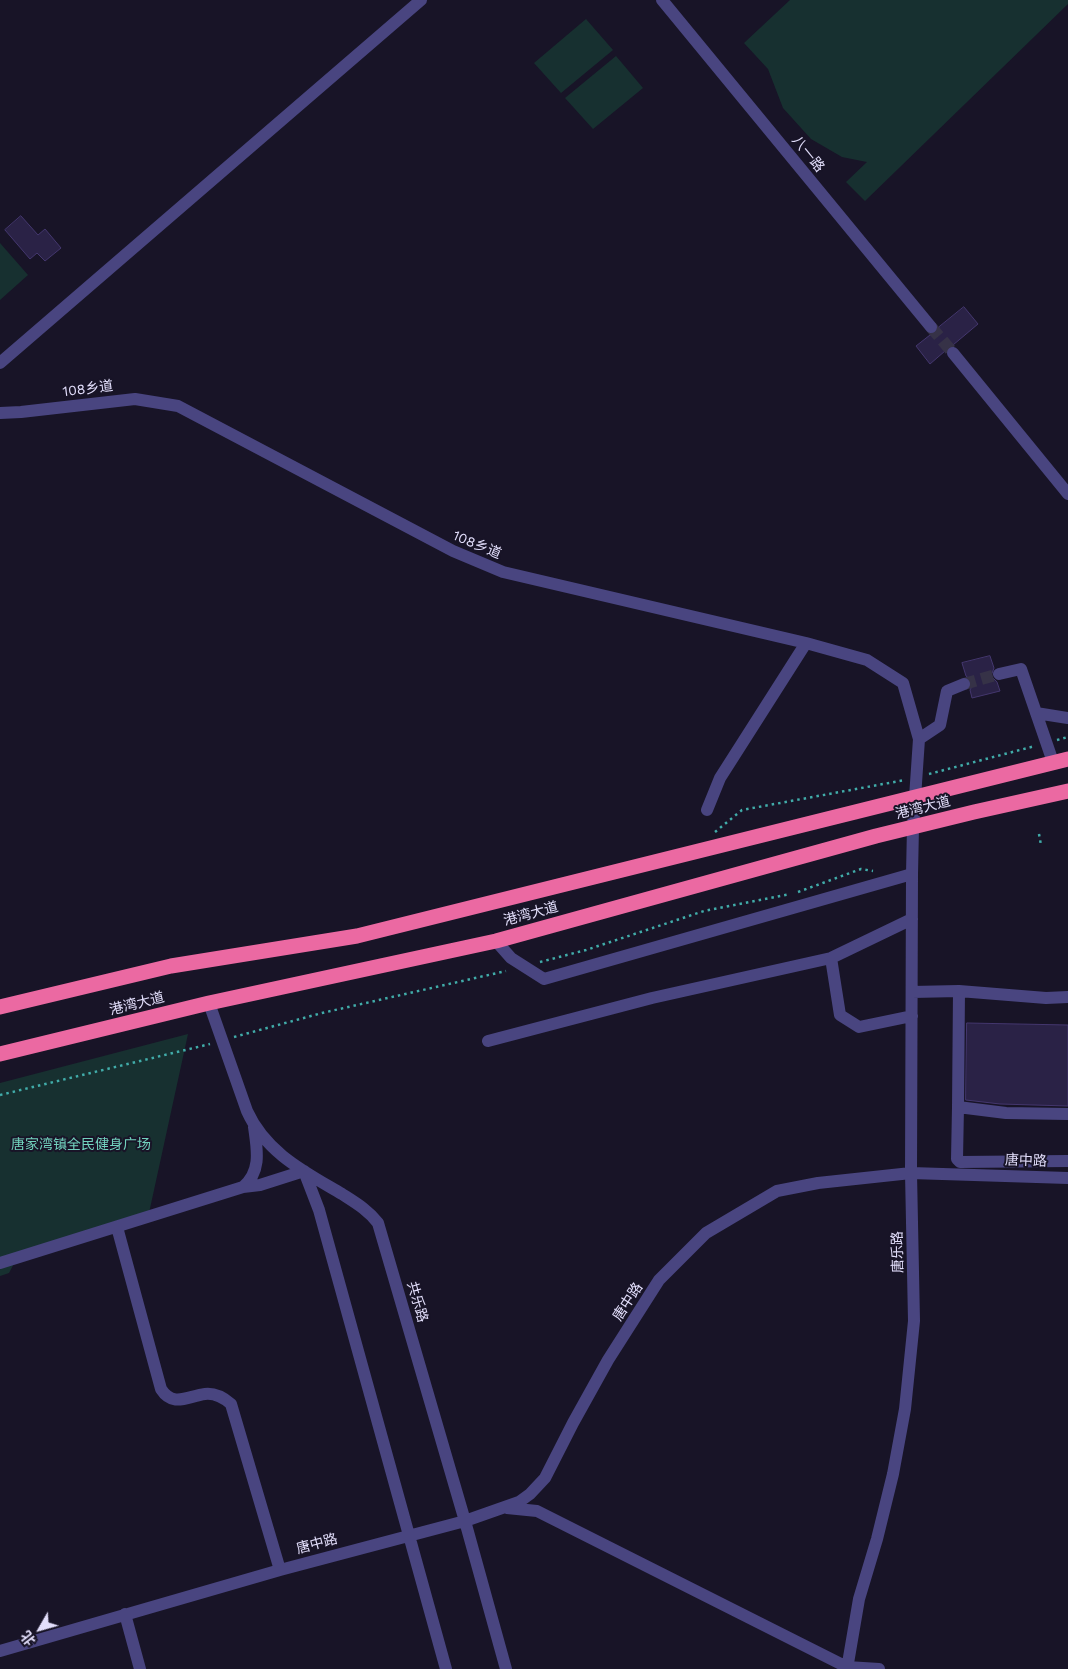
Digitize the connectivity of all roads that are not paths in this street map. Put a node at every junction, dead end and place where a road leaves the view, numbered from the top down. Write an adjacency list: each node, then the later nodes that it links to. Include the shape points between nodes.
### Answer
1 (421, 0): 5 (street)
2 (662, 0): 3 (street, 八一路)
3 (931, 327)
4 (952, 353): 7 (street)
5 (0, 363)
6 (0, 413): 8 (street, 108乡道, via 135,399 178,406 453,551 503,572)
7 (1068, 494)
8 (806, 643): 13 (street, 108乡道, via 867,660 903,683); 17 (street, via 720,778)
9 (999, 674): 11 (street, via 1021,669)
10 (964, 684): 13 (street, via 947,691 940,725)
11 (1036, 713): 12 (street); 14 (street, via 1046,743)
12 (1068, 718)
13 (919, 739): 16 (street, 唐乐路)
14 (1061, 761): 16 (highway, 港湾大道)
15 (1068, 792): 18 (highway, 港湾大道)
16 (915, 796): 18 (street, 唐乐路); 27 (highway, 港湾大道, via 357,936 171,966)
17 (707, 810)
18 (913, 827): 19 (street, 唐乐路); 21 (highway, 港湾大道)
19 (912, 874): 20 (street, 唐乐路); 21 (street, via 544,979 511,958)
20 (912, 920): 22 (street); 24 (street, 唐乐路)
21 (496, 941): 26 (highway, 港湾大道)
22 (830, 958): 28 (street, via 840,1014 859,1027); 29 (street, via 652,998)
23 (959, 991): 24 (street); 25 (street); 31 (street)
24 (912, 992): 28 (street, 唐乐路)
25 (1068, 997)
26 (209, 1003): 30 (highway, 港湾大道); 33 (street, 共乐路)
27 (0, 1007)
28 (912, 1016): 36 (street, 唐乐路)
29 (488, 1040)
30 (0, 1054)
31 (958, 1107): 32 (street, via 1006,1113); 34 (street, via 957,1158 960,1162)
32 (1068, 1114)
33 (253, 1124): 35 (street, 共乐路, via 272,1148); 38 (street, via 257,1166 253,1177)
34 (1068, 1162)
35 (304, 1171): 38 (street); 39 (street, 共乐路); 40 (street)
36 (911, 1173): 37 (street, 唐中路); 43 (street, 唐中路, via 777,1190 706,1233 659,1280 608,1360 545,1478 530,1494); 49 (street, 唐乐路, via 914,1321 905,1409 893,1474 859,1599)
37 (1068, 1178)
38 (243, 1187): 41 (street)
39 (342, 1195): 40 (street, via 327,1198); 44 (street, 共乐路, via 365,1208 378,1223)
40 (319, 1210): 45 (street)
41 (117, 1227): 42 (street); 46 (street, via 161,1389 174,1400 211,1394 231,1404)
42 (0, 1263)
43 (507, 1508): 44 (street, 唐中路); 49 (street, via 536,1511)
44 (465, 1521): 45 (street, 唐中路); 52 (street, 共乐路)
45 (410, 1534): 46 (street, 唐中路); 51 (street)
46 (280, 1570): 47 (street, 唐中路)
47 (124, 1614): 48 (street, 唐中路); 50 (street)
48 (0, 1651)
49 (847, 1668): 53 (street)
50 (140, 1669)
51 (446, 1669)
52 (506, 1669)
53 (879, 1669)

